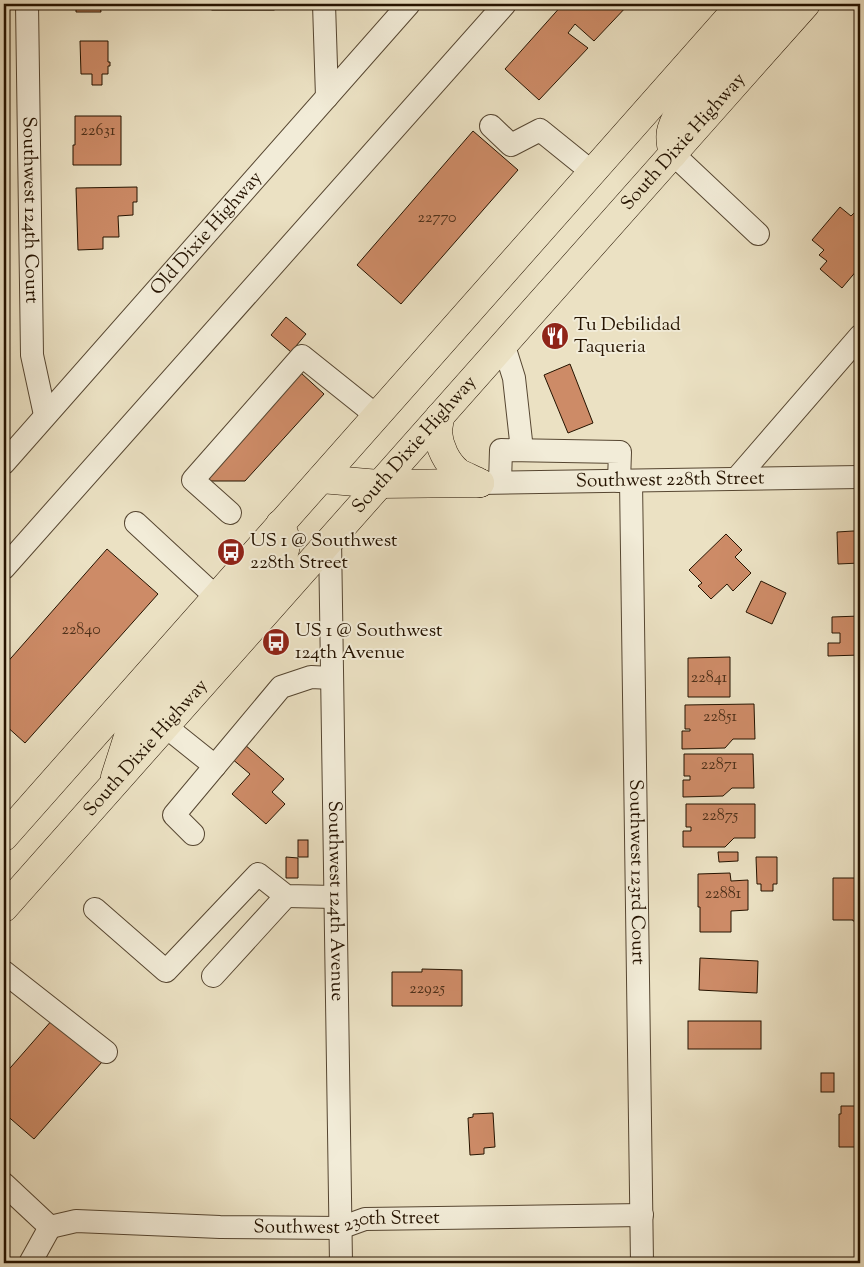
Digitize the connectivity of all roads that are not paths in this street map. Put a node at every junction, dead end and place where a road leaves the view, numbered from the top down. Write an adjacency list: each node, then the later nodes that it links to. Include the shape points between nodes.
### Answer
1 (27, 4): 15 (street, Southwest 124th Court, via 32,355)
2 (324, 4): 8 (street)
3 (409, 4): 8 (street, Old Dixie Highway)
4 (505, 4): 31 (street)
5 (741, 4): 11 (highway)
6 (774, 4): 10 (highway, via 679,112 670,139)
7 (806, 4): 10 (highway, South Dixie Highway)
8 (326, 96): 15 (street, Old Dixie Highway)
9 (491, 126): 11 (street, via 511,145 540,130)
10 (673, 154): 12 (street); 14 (highway, South Dixie Highway)
11 (592, 172): 16 (highway)
12 (758, 234)
13 (860, 336): 21 (street)
14 (504, 346): 17 (highway, South Dixie Highway); 18 (street)
15 (45, 416): 19 (street, Old Dixie Highway)
16 (377, 416): 22 (highway); 27 (street, via 302,356 193,480)
17 (440, 416): 24 (highway, via 438,432 450,463 459,472); 26 (highway, South Dixie Highway)
18 (534, 450): 23 (street, Southwest 123rd Court, via 620,452); 24 (street, via 501,450); 25 (street)
19 (4, 463)
20 (860, 477): 21 (street, Southwest 228th Street)
21 (737, 478): 23 (street, Southwest 228th Street)
22 (321, 479): 26 (highway); 29 (highway)
23 (625, 481): 25 (street, Southwest 228th Street); 47 (street, Southwest 123rd Court)
24 (490, 482): 25 (street, Southwest 228th Street); 26 (highway)
25 (545, 482)
26 (379, 484): 30 (highway, South Dixie Highway)
27 (230, 513)
28 (136, 523): 32 (street)
29 (280, 524): 32 (highway); 36 (highway, via 287,548 281,561 132,724)
30 (330, 540): 33 (street, Southwest 124th Avenue); 34 (highway, South Dixie Highway)
31 (4, 568)
32 (216, 597): 38 (highway)
33 (332, 678): 35 (street, via 311,677 281,687); 40 (street, Southwest 124th Avenue)
34 (165, 726): 35 (street); 36 (highway, South Dixie Highway)
35 (215, 766): 37 (street, via 174,815)
36 (112, 786): 41 (highway, South Dixie Highway)
37 (193, 834)
38 (4, 837)
39 (286, 896): 40 (street); 42 (street, via 258,874 166,971); 44 (street)
40 (335, 897): 49 (street, Southwest 124th Avenue)
41 (4, 908)
42 (95, 909)
43 (4, 972): 45 (street, via 25,997)
44 (213, 976)
45 (106, 1052)
46 (4, 1184): 48 (street)
47 (642, 1215): 49 (street, Southwest 230th Street, via 365,1219); 53 (street, Southwest 123rd Court)
48 (50, 1227): 49 (street, Southwest 230th Street, via 76,1221); 50 (street); 51 (street)
49 (340, 1228): 52 (street, Southwest 124th Avenue)
50 (30, 1263)
51 (45, 1263)
52 (341, 1263)
53 (642, 1263)

